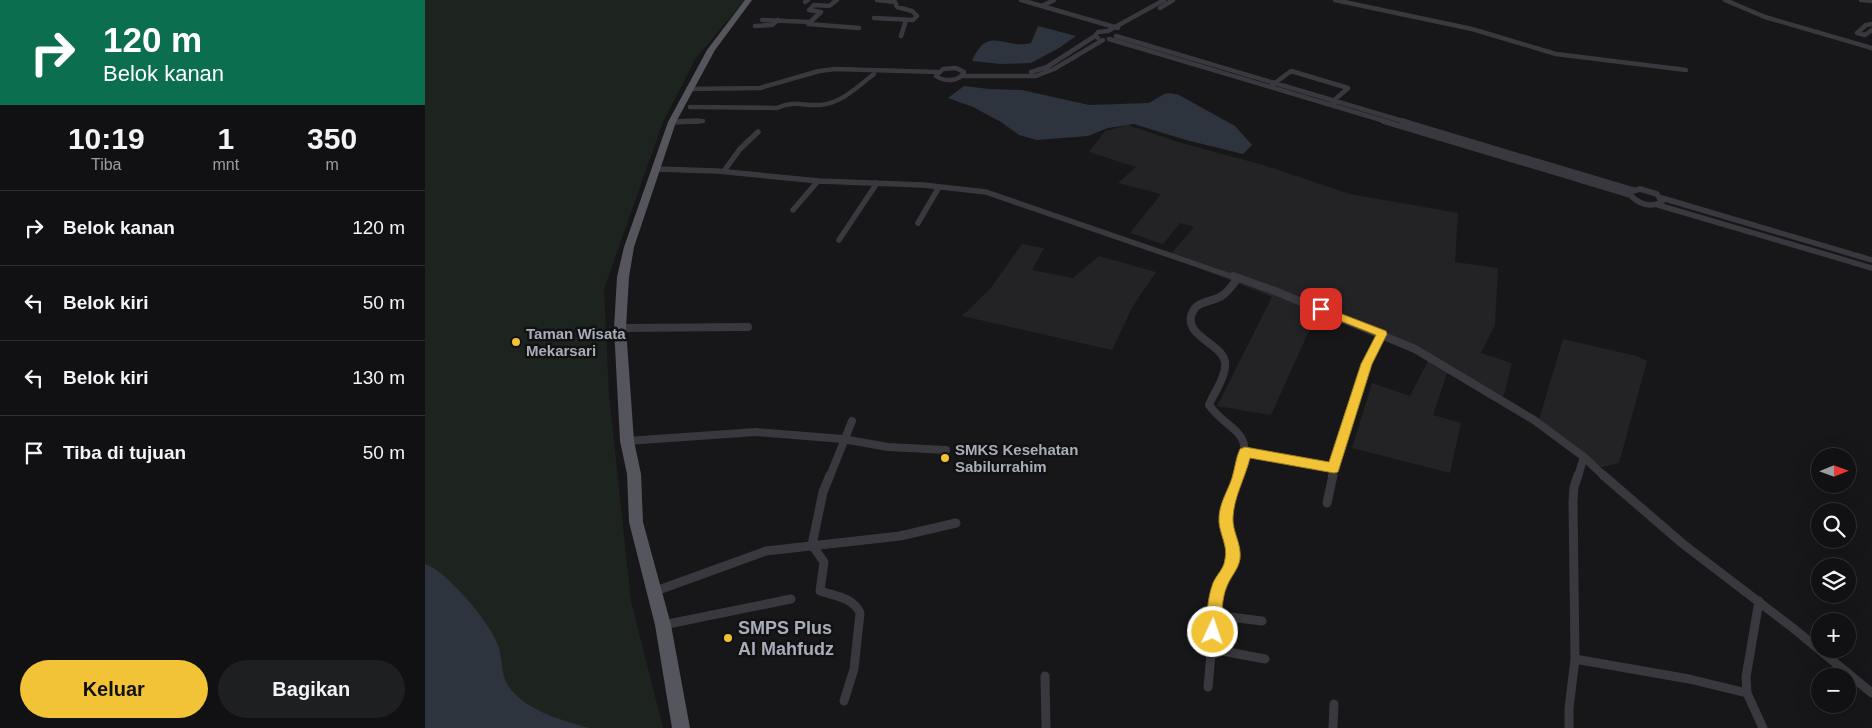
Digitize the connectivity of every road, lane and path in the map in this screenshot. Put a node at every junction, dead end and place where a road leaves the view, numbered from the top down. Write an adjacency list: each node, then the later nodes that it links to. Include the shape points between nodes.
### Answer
1 (749, 0): 42 (main road, via 711,50)
2 (837, 0): 20 (street, via 829,6 814,5 809,10 821,12)
3 (877, 0): 19 (street, via 895,2 897,7 916,14 915,20)
4 (1025, 0): 14 (street)
5 (1054, 0): 14 (street)
6 (1164, 0): 24 (street)
7 (1173, 0): 26 (street)
8 (1335, 0): 15 (street)
9 (1366, 0): 15 (street)
10 (1725, 0): 21 (street)
11 (1735, 0): 21 (street)
12 (1861, 0): 13 (street)
13 (1872, 1)
14 (1042, 6): 24 (street)
15 (1364, 6): 36 (street, via 1472,29 1556,54)
16 (873, 18): 19 (street)
17 (762, 20): 18 (street)
18 (778, 20): 20 (street); 23 (street, via 772,25)
19 (906, 20): 30 (street)
20 (810, 22): 25 (street, via 808,24 830,28)
21 (1788, 23): 32 (street); 35 (street)
22 (1872, 24): 32 (street, via 1857,32)
23 (755, 26)
24 (1116, 27): 26 (street); 28 (street)
25 (859, 28)
26 (1122, 29): 29 (street)
27 (1872, 30): 32 (street)
28 (1108, 31): 29 (street); 31 (street, via 1098,32)
29 (1115, 35): 33 (street); 40 (street)
30 (901, 36)
31 (1095, 36): 33 (street); 39 (street, via 1037,70)
32 (1858, 37): 34 (street)
33 (1106, 40): 39 (street, via 1036,76); 41 (street)
34 (1872, 44)
35 (1872, 48)
36 (1686, 70)
37 (874, 74): 38 (street); 42 (street, via 835,73 742,94); 44 (street, via 831,104 787,103 777,108)
38 (937, 74): 39 (street, via 956,68); 39 (street, via 939,79 947,80); 42 (street, via 835,69 760,88)
39 (963, 74)
40 (1273, 84): 41 (street); 43 (street); 43 (street, via 1291,72 1348,88)
41 (1267, 88): 43 (street)
42 (687, 91): 46 (main road)
43 (1330, 104): 53 (street)
44 (690, 107)
45 (703, 121): 46 (street)
46 (672, 122): 48 (main road)
47 (758, 132): 49 (street)
48 (656, 169): 49 (street); 63 (main road, via 629,247 623,277)
49 (724, 171): 50 (street)
50 (818, 181): 51 (street); 56 (street)
51 (877, 183): 52 (street); 58 (street)
52 (939, 187): 57 (street); 61 (street, via 986,192)
53 (1632, 193): 54 (street, via 1649,190); 55 (street, via 1642,204)
54 (1662, 198): 55 (street); 59 (street)
55 (1658, 205): 60 (street)
56 (793, 210)
57 (918, 223)
58 (839, 240)
59 (1872, 260)
60 (1872, 268)
61 (1238, 278): 64 (street); 69 (street, via 1223,295 1201,302 1191,313 1191,321 1193,328 1223,355 1225,370 1209,405 1235,428 1244,441)
62 (748, 327): 63 (street)
63 (620, 328): 67 (main road)
64 (1382, 334): 70 (street, via 1415,349 1498,398); 71 (street, via 1367,364)
65 (852, 421): 66 (street)
66 (843, 439): 67 (street, via 747,432); 68 (street, via 888,447); 74 (street, via 823,492)
67 (627, 441): 75 (main road, via 637,522)
68 (946, 450)
69 (1245, 452): 71 (street); 78 (street, via 1226,519 1233,557 1230,570 1221,583)
70 (1584, 457): 77 (street, via 1683,544); 83 (street, via 1573,500)
71 (1334, 468): 72 (street)
72 (1327, 503)
73 (956, 523): 74 (street, via 900,536)
74 (812, 545): 75 (street, via 767,552); 88 (street, via 824,560 820,591 853,602 860,613 854,669)
75 (653, 592): 80 (main road)
76 (791, 599): 80 (street)
77 (1759, 601): 86 (street, via 1746,677); 87 (street)
78 (1214, 615): 79 (street); 81 (street)
79 (1262, 621)
80 (663, 625): 90 (main road)
81 (1212, 650): 82 (street); 85 (street)
82 (1265, 659)
83 (1575, 659): 86 (street); 93 (street)
84 (1045, 676): 91 (street)
85 (1208, 687)
86 (1747, 693): 94 (street)
87 (1872, 693)
88 (844, 702)
89 (1334, 704): 92 (street)
90 (681, 728)
91 (1046, 728)
92 (1333, 728)
93 (1569, 728)
94 (1763, 728)

